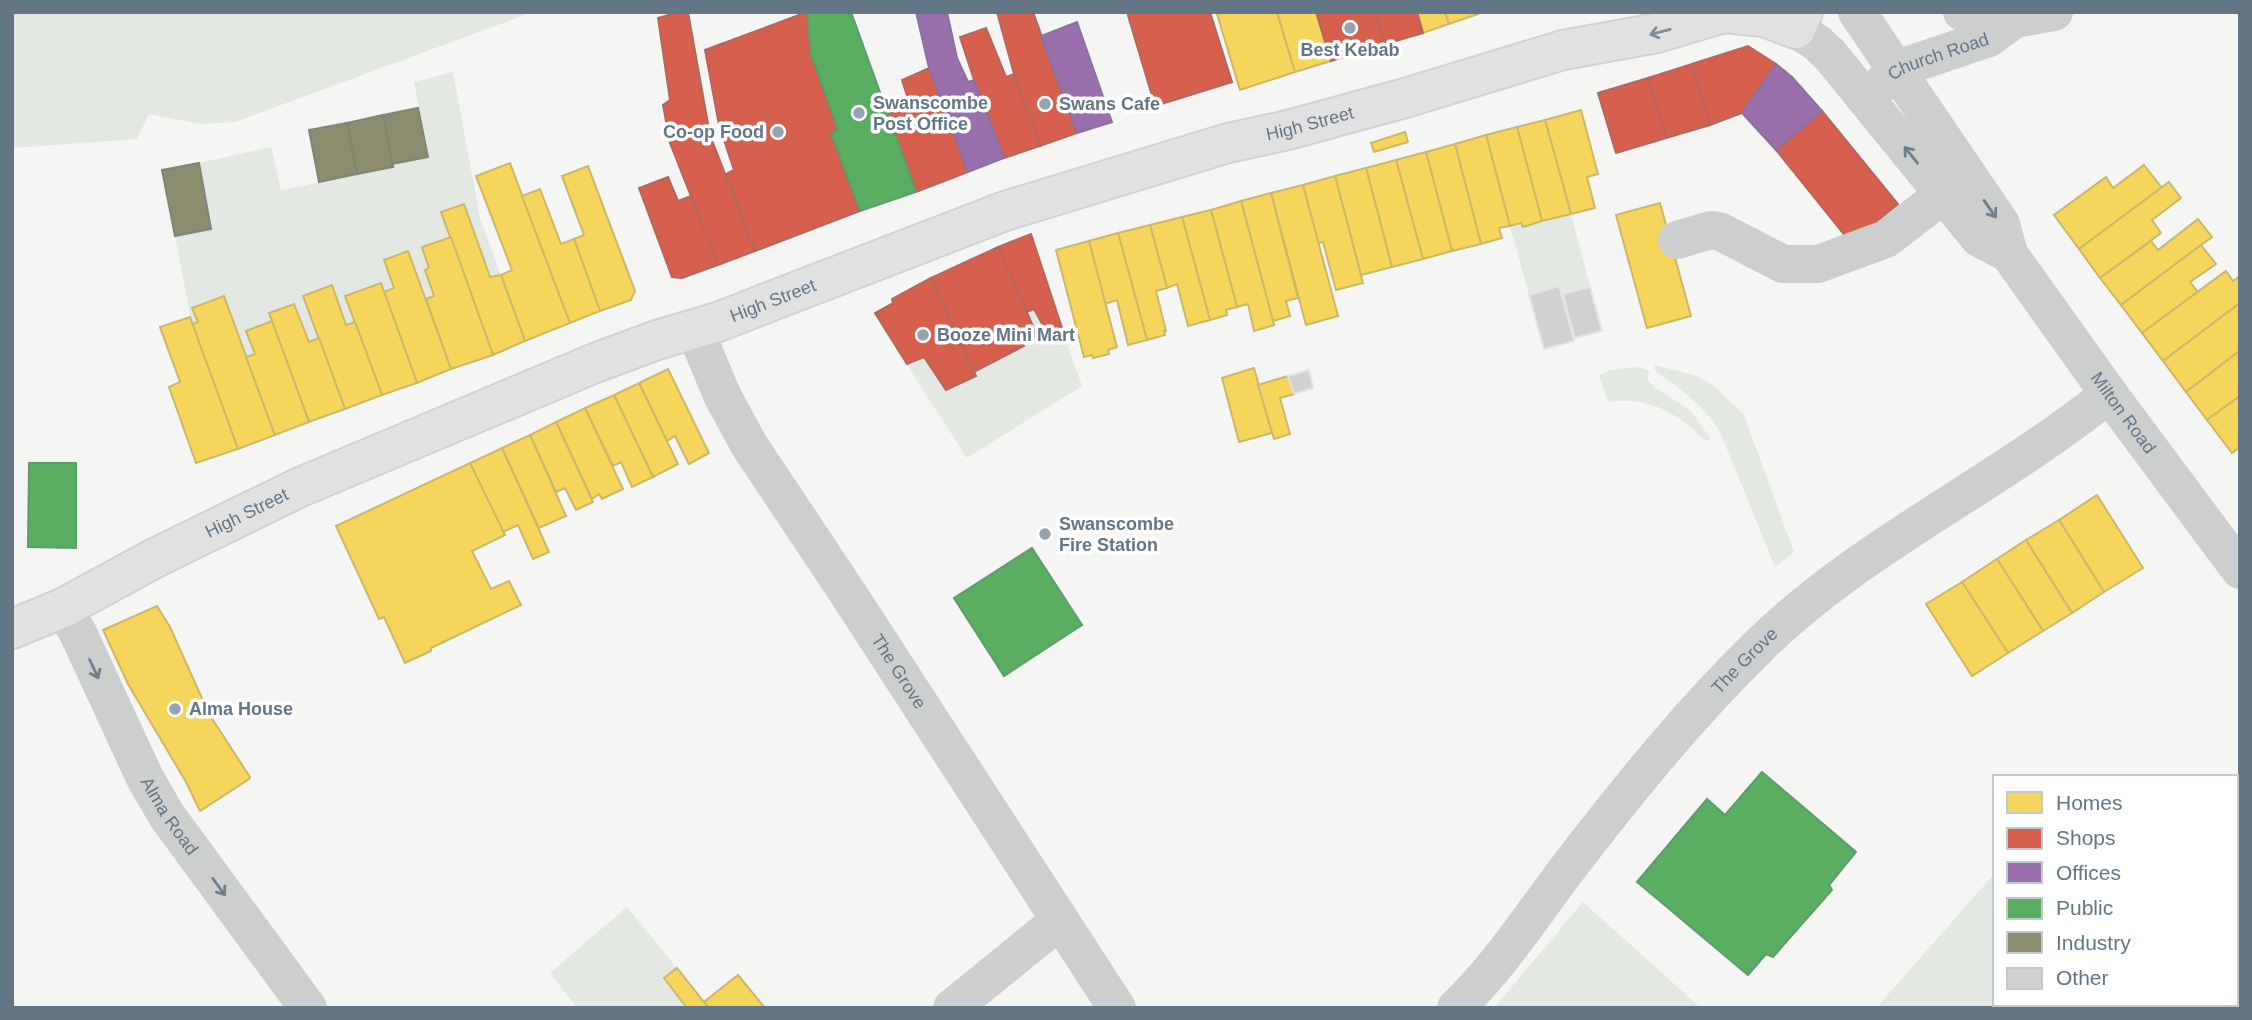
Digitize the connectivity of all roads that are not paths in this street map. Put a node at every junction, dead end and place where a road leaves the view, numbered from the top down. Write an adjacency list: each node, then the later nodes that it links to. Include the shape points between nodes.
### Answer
1 (1637, 12): 8 (main road, High Street)
2 (1962, 12): 6 (street, Church Road)
3 (2054, 12): 6 (street, Church Road)
4 (1743, 13): 7 (main road, High Street, via 1780,22); 8 (main road, High Street, one-way to 8)
5 (1872, 17): 9 (street); 10 (street, Milton Road)
6 (2015, 19): 10 (street, Church Road, via 1989,38)
7 (1800, 21): 9 (street, Milton Road)
8 (1563, 50): 15 (main road, High Street, via 1020,206)
9 (1830, 55): 11 (street, Milton Road)
10 (1898, 71): 11 (street, Church Road); 14 (street, Milton Road, one-way to 14, via 2001,224)
11 (1865, 97): 12 (street, Milton Road, one-way to 11)
12 (1944, 194): 13 (street, via 1882,241 1818,264 1783,264 1719,231); 14 (street, Milton Road, via 1979,237)
13 (1677, 240)
14 (2010, 254): 16 (street, Milton Road)
15 (694, 328): 18 (main road, High Street, via 595,363 298,488); 20 (street, The Grove, via 730,413 749,445)
16 (2109, 394): 17 (street, Milton Road); 24 (street, The Grove, via 2055,436 1837,578 1788,618 1680,727 1503,956)
17 (2240, 570)
18 (63, 608): 19 (main road, High Street); 21 (street, Alma Road, one-way to 21, via 167,816)
19 (12, 629)
20 (1059, 921): 22 (street); 23 (street, The Grove)
21 (307, 1008)
22 (953, 1008)
23 (1116, 1008)
24 (1456, 1008)

